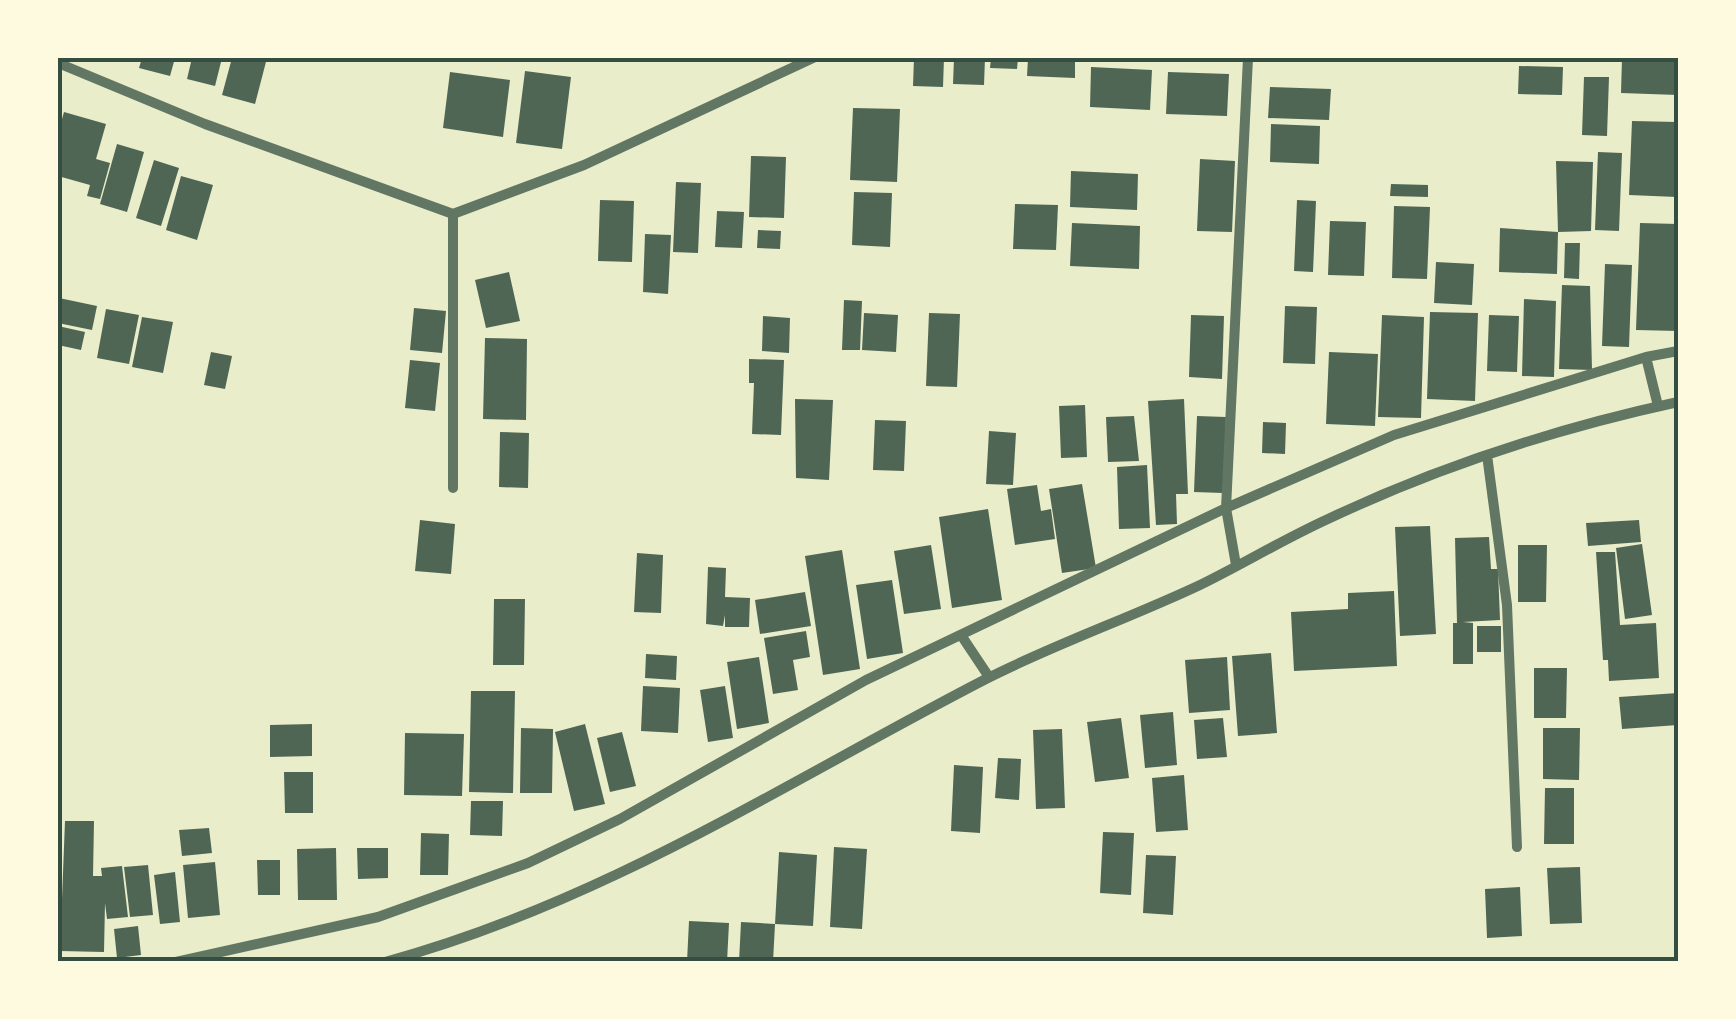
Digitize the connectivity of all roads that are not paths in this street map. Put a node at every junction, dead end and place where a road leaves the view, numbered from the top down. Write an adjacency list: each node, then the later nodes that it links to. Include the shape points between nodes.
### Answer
1 (812, 58): 4 (street, via 584,166)
2 (1248, 58): 11 (street)
3 (58, 63): 4 (street)
4 (453, 214): 10 (street)
5 (1678, 351): 6 (street)
6 (1646, 357): 8 (street); 11 (street, via 1394,435)
7 (1678, 402): 8 (street)
8 (1658, 406): 9 (street)
9 (1488, 456): 12 (street, via 1394,490); 15 (street, via 1507,606)
10 (452, 488)
11 (1227, 514): 12 (street); 13 (street)
12 (1236, 565): 14 (street)
13 (960, 635): 14 (street); 16 (street, via 528,863 378,917)
14 (989, 678): 17 (street, via 576,896)
15 (1517, 847)
16 (176, 962)
17 (385, 962)

